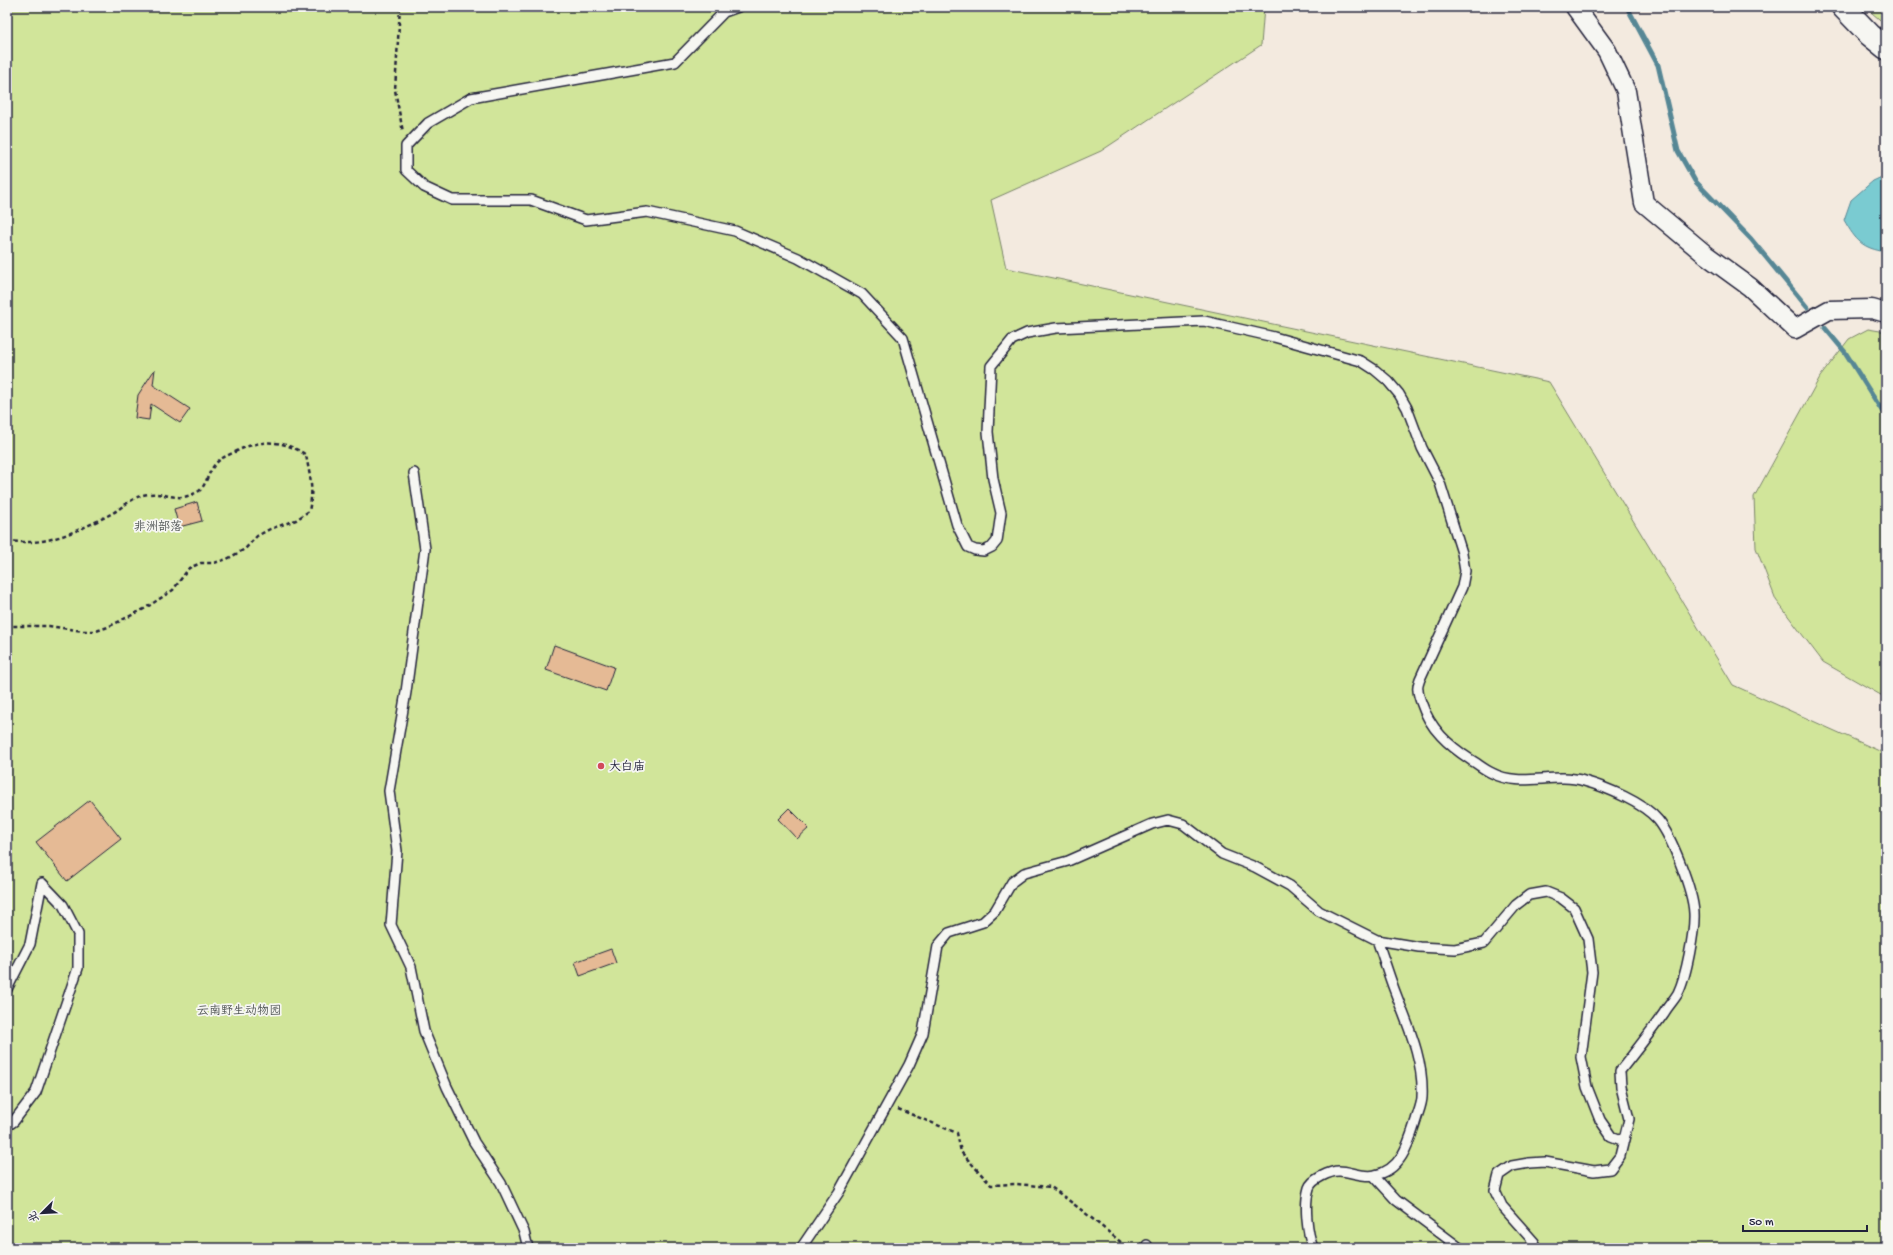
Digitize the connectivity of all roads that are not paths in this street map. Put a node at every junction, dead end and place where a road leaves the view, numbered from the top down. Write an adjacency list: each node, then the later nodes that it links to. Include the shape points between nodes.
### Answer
1 (738, 7): 10 (lane, via 724,12 674,62 471,98 428,123 406,146 406,170 424,187 452,200 531,200 586,220 647,212 727,230 798,258 862,294 903,338 958,525 968,547 976,550 984,551 992,547 1000,530 1001,513 993,480 988,432 991,366 1012,340 1027,333 1056,328 1204,321 1361,361 1376,370 1399,394 1407,408 1422,448 1440,483 1462,553 1465,571 1462,588 1420,679 1418,690 1432,726 1451,746 1493,774 1523,781 1552,778 1584,781 1645,809 1658,820 1667,835 1686,881 1694,912 1693,929 1678,993 1620,1071 1629,1119)
2 (1575, 7): 5 (street, via 1607,50 1626,90 1644,203 1706,255 1750,287 1795,329 1829,310 1872,309)
3 (1843, 7): 4 (main road)
4 (1886, 48)
5 (1886, 313)
6 (414, 473): 12 (lane, via 425,549 406,692 389,791 397,851 391,925 411,967 424,1031 447,1087 474,1142 501,1183 524,1232)
7 (1377, 940): 10 (lane, via 1419,947 1454,949 1484,944 1516,905 1530,895 1546,892 1561,898 1574,908 1588,939 1592,972 1581,1057 1587,1087 1600,1120 1611,1136); 11 (lane, via 1412,1034 1420,1065 1422,1098 1409,1144 1401,1158 1390,1170); 13 (lane, via 1319,912 1290,886 1255,867 1222,854 1183,824 1168,820 1152,824 1068,861 1024,873 1012,882 995,911 983,922 949,933 938,946 922,1033 910,1065 839,1192)
8 (7, 989): 9 (lane, via 30,944 42,882 62,905 78,934 78,968 36,1092 14,1121)
9 (7, 1126)
10 (1624, 1141): 16 (lane, via 1620,1156 1610,1170 1594,1171 1545,1162 1512,1166 1499,1175 1495,1191 1502,1206)
11 (1374, 1176): 14 (lane, via 1338,1171 1312,1182 1307,1209 1309,1236); 15 (lane, via 1396,1200)
12 (528, 1248)
13 (801, 1248)
14 (1314, 1248)
15 (1460, 1248)
16 (1537, 1248)

